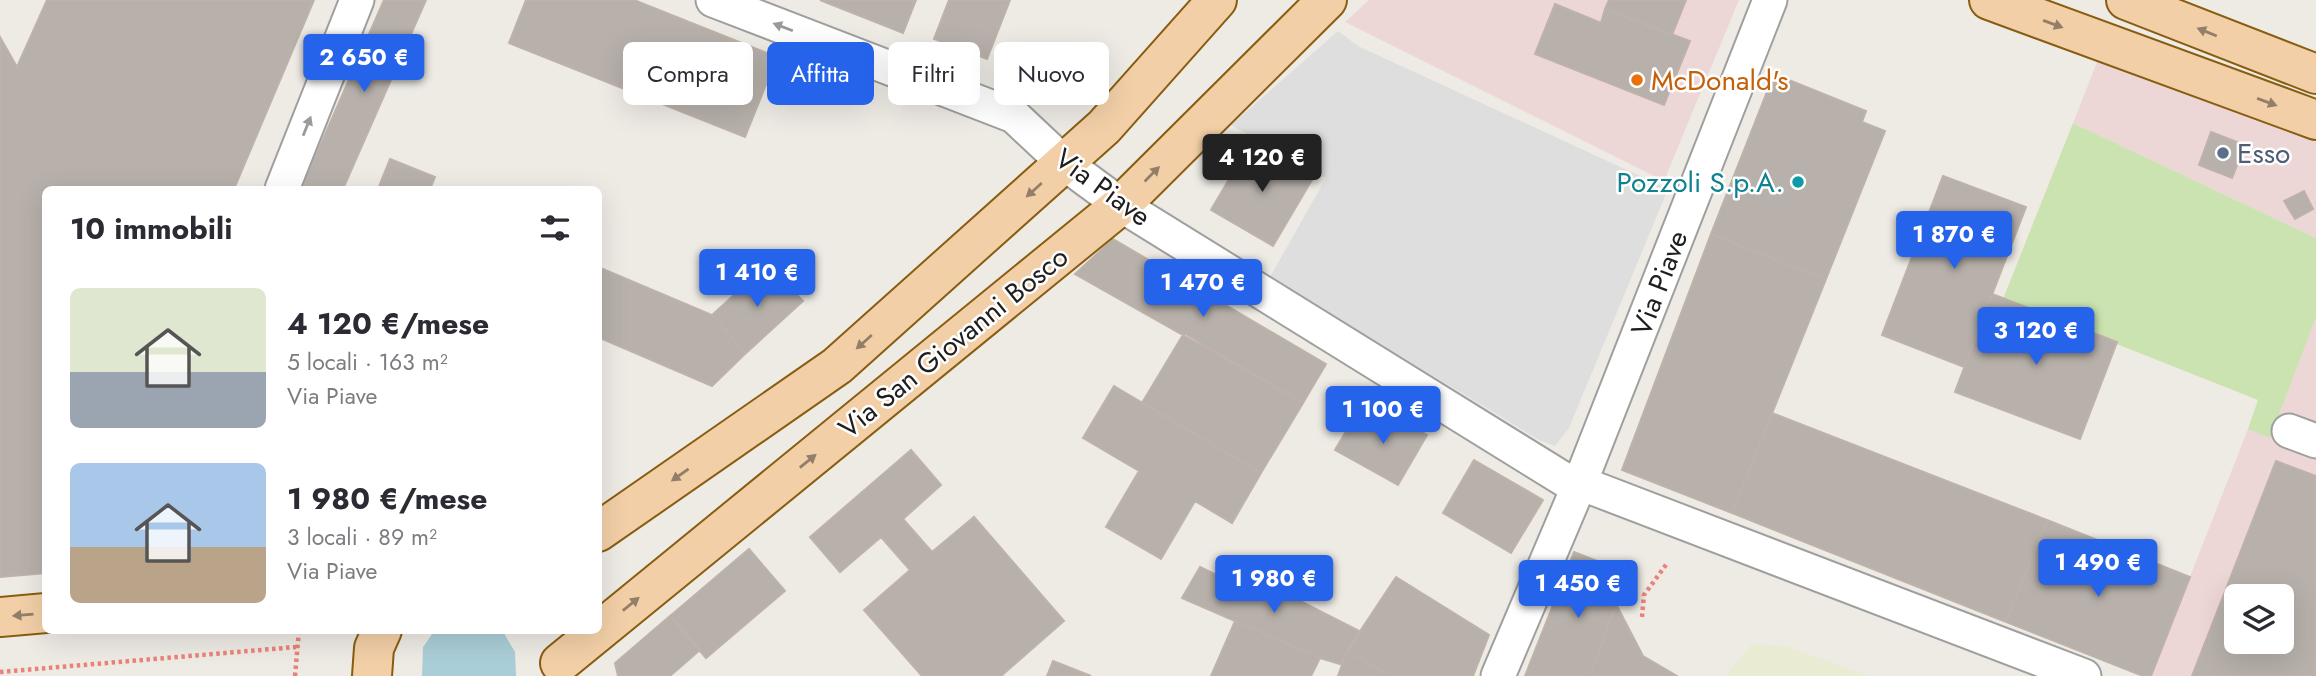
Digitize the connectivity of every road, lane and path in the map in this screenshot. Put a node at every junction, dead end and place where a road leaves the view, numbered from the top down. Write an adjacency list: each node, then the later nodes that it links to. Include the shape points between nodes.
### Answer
1 (357, 0): 11 (street, one-way to 1)
2 (713, 0): 10 (street, Via Piave, one-way to 2, via 1014,116)
3 (1217, 0): 10 (main road, Via San Giovanni Bosco, via 1104,127)
4 (1327, 0): 12 (main road, Via San Giovanni Bosco, one-way to 4)
5 (1770, 0): 13 (street, Via Piave)
6 (1989, 0): 9 (main road, one-way to 9)
7 (2126, 0): 8 (main road, one-way to 7)
8 (2316, 74)
9 (2316, 120)
10 (1064, 163): 12 (street, Via Piave); 14 (main road, Via San Giovanni Bosco, one-way to 14, via 837,366)
11 (283, 186)
12 (1121, 205): 13 (street, Via Piave); 19 (main road, Via San Giovanni Bosco, one-way to 12)
13 (1578, 489): 28 (street, Via Piave); 29 (street); 30 (street)
14 (602, 529)
15 (1668, 562): 18 (path, via 1644,595)
16 (42, 613): 17 (main road, one-way to 17)
17 (0, 617)
18 (1642, 617)
19 (602, 619)
20 (298, 634): 23 (path)
21 (380, 634): 27 (main road)
22 (584, 634): 24 (main road, Via San Giovanni Bosco, one-way to 22)
23 (296, 647): 25 (path); 26 (path)
24 (556, 656)
25 (0, 672)
26 (295, 676)
27 (372, 676)
28 (1498, 676)
29 (2049, 676)
30 (2084, 676)

